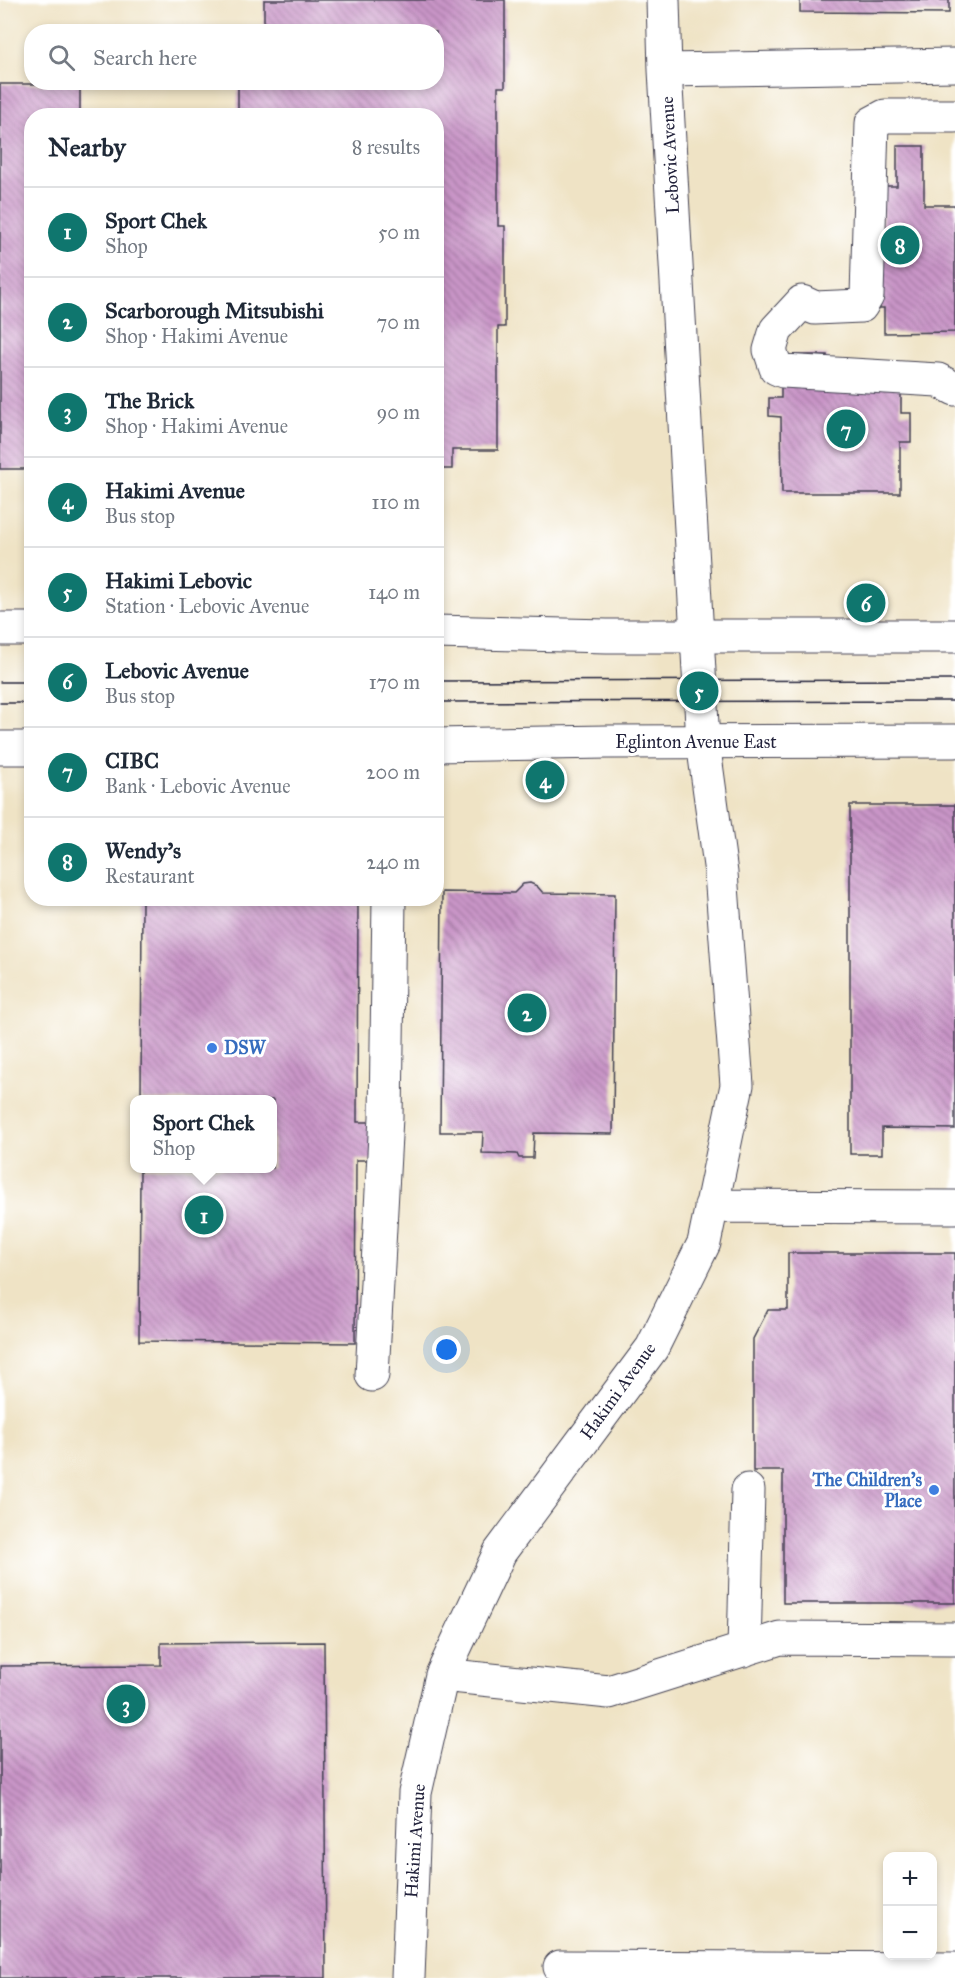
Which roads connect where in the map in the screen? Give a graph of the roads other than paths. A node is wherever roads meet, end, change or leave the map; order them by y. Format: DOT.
graph roads {
  1 [pos="663,0"];
  2 [pos="955,65"];
  3 [pos="665,70"];
  4 [pos="955,116"];
  5 [pos="955,389"];
  6 [pos="0,629"];
  7 [pos="24,629"];
  8 [pos="444,632"];
  9 [pos="696,635"];
  10 [pos="955,636"];
  11 [pos="955,741"];
  12 [pos="703,742"];
  13 [pos="444,745"];
  14 [pos="0,748"];
  15 [pos="24,748"];
  16 [pos="389,906"];
  17 [pos="711,1206"];
  18 [pos="955,1207"];
  19 [pos="372,1375"];
  20 [pos="748,1491"];
  21 [pos="955,1639"];
  22 [pos="744,1650"];
  23 [pos="442,1675"];
  24 [pos="560,1967"];
  25 [pos="955,1969"];
  26 [pos="408,1978"];
  1 -- 3 [label="street, Lebovic Avenue"];
  2 -- 3 [label="street"];
  3 -- 9 [label="street, Lebovic Avenue"];
  4 -- 5 [label="street"];
  6 -- 7 [label="street"];
  8 -- 9 [label="street"];
  9 -- 10 [label="street"];
  9 -- 12 [label="street, Lebovic Avenue"];
  11 -- 12 [label="street, Eglinton Avenue East"];
  12 -- 13 [label="street, Eglinton Avenue East"];
  12 -- 17 [label="street, Hakimi Avenue"];
  14 -- 15 [label="street"];
  16 -- 19 [label="street"];
  17 -- 18 [label="street"];
  17 -- 23 [label="street, Hakimi Avenue"];
  20 -- 22 [label="street"];
  21 -- 22 [label="street"];
  22 -- 23 [label="street"];
  23 -- 26 [label="street, Hakimi Avenue"];
  24 -- 25 [label="street"];
}
